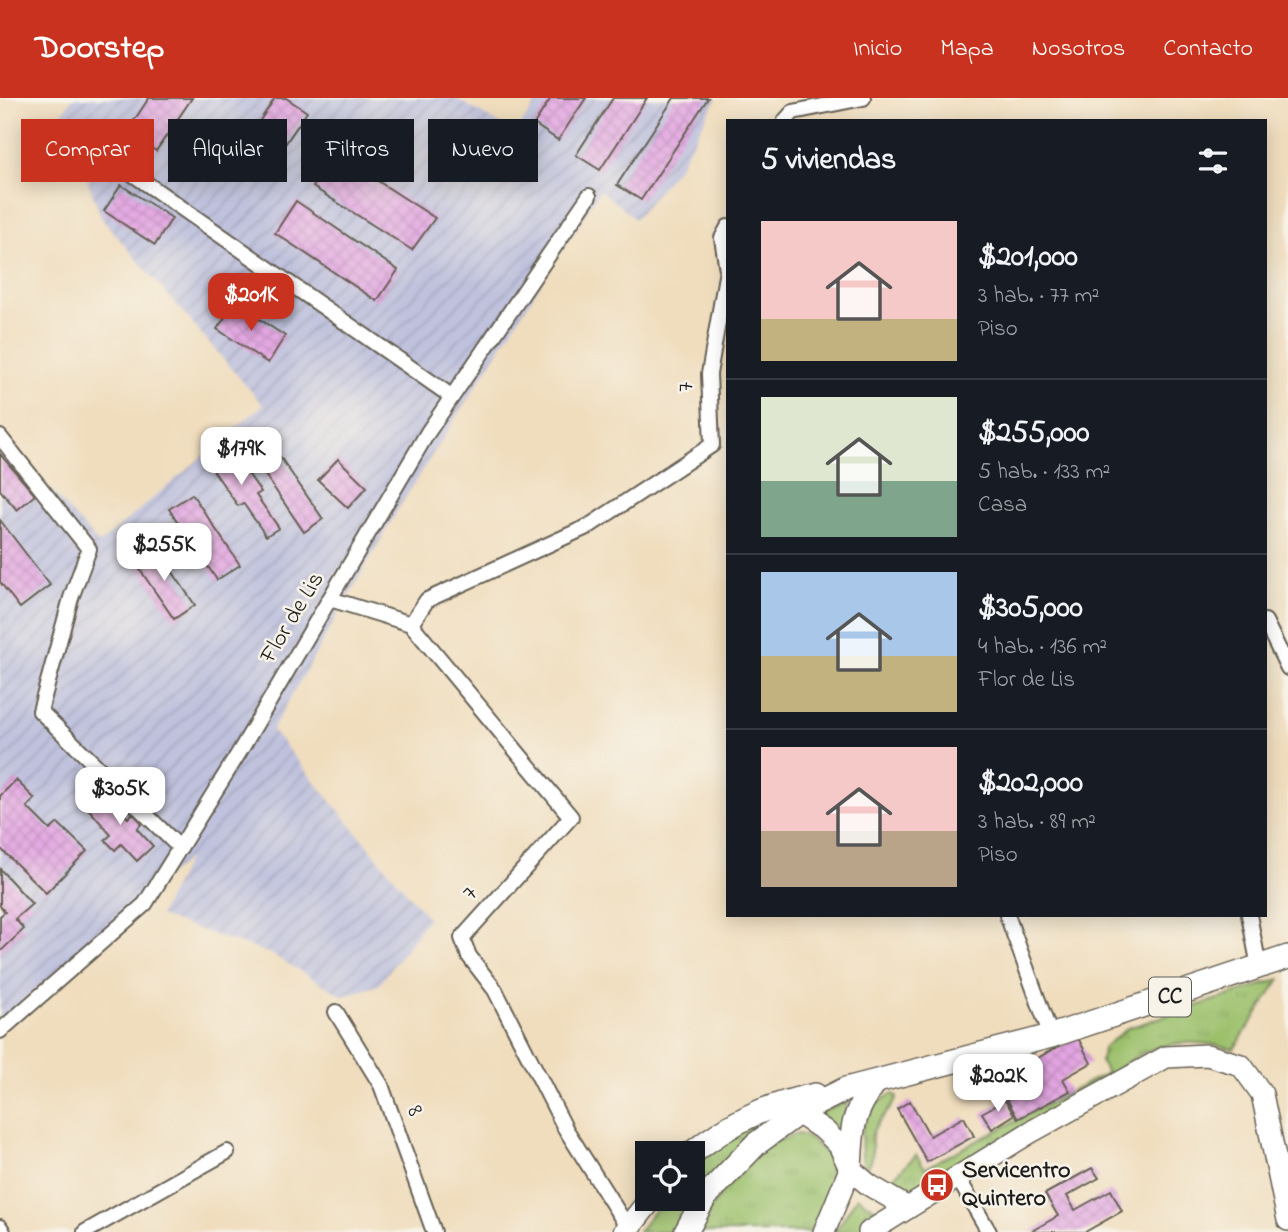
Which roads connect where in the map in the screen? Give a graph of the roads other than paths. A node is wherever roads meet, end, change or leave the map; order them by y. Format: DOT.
graph roads {
  1 [pos="863,98"];
  2 [pos="787,119"];
  3 [pos="146,182"];
  4 [pos="589,196"];
  5 [pos="726,231"];
  6 [pos="726,264"];
  7 [pos="726,276"];
  8 [pos="452,396"];
  9 [pos="0,437"];
  10 [pos="330,599"];
  11 [pos="411,624"];
  12 [pos="1267,625"];
  13 [pos="1288,668"];
  14 [pos="180,848"];
  15 [pos="1008,917"];
  16 [pos="1249,917"];
  17 [pos="1288,957"];
  18 [pos="1259,967"];
  19 [pos="337,1013"];
  20 [pos="0,1031"];
  21 [pos="1051,1036"];
  22 [pos="874,1084"];
  23 [pos="791,1107"];
  24 [pos="705,1143"];
  25 [pos="227,1152"];
  26 [pos="850,1168"];
  27 [pos="958,1178"];
  28 [pos="908,1208"];
  29 [pos="641,1211"];
  30 [pos="1288,1220"];
  31 [pos="0,1227"];
  32 [pos="106,1228"];
  33 [pos="626,1230"];
  34 [pos="3,1232"];
  35 [pos="85,1232"];
  36 [pos="434,1232"];
  37 [pos="686,1232"];
  38 [pos="824,1232"];
  39 [pos="869,1232"];
  40 [pos="989,1232"];
  1 -- 2 [label="street"];
  3 -- 8 [label="street"];
  4 -- 8 [label="street, Flor de Lis"];
  5 -- 6 [label="street"];
  7 -- 11 [label="street, 7"];
  8 -- 10 [label="street, Flor de Lis"];
  9 -- 14 [label="street"];
  10 -- 11 [label="street"];
  10 -- 14 [label="street, Flor de Lis"];
  11 -- 33 [label="street, 7"];
  12 -- 13 [label="street"];
  14 -- 20 [label="street, Flor de Lis"];
  15 -- 21 [label="street"];
  16 -- 18 [label="street"];
  17 -- 18 [label="main road, CC"];
  18 -- 21 [label="main road, CC"];
  19 -- 36 [label="street, 8"];
  21 -- 22 [label="main road, CC"];
  22 -- 23 [label="main road, CC"];
  22 -- 26 [label="main road"];
  23 -- 24 [label="main road"];
  23 -- 26 [label="main road"];
  23 -- 37 [label="main road"];
  25 -- 32 [label="street"];
  26 -- 28 [label="main road"];
  26 -- 38 [label="main road"];
  27 -- 28 [label="main road"];
  27 -- 30 [label="main road"];
  27 -- 40 [label="street"];
  28 -- 39 [label="main road"];
  29 -- 33 [label="main road"];
  31 -- 34 [label="street"];
  32 -- 35 [label="street"];
}
